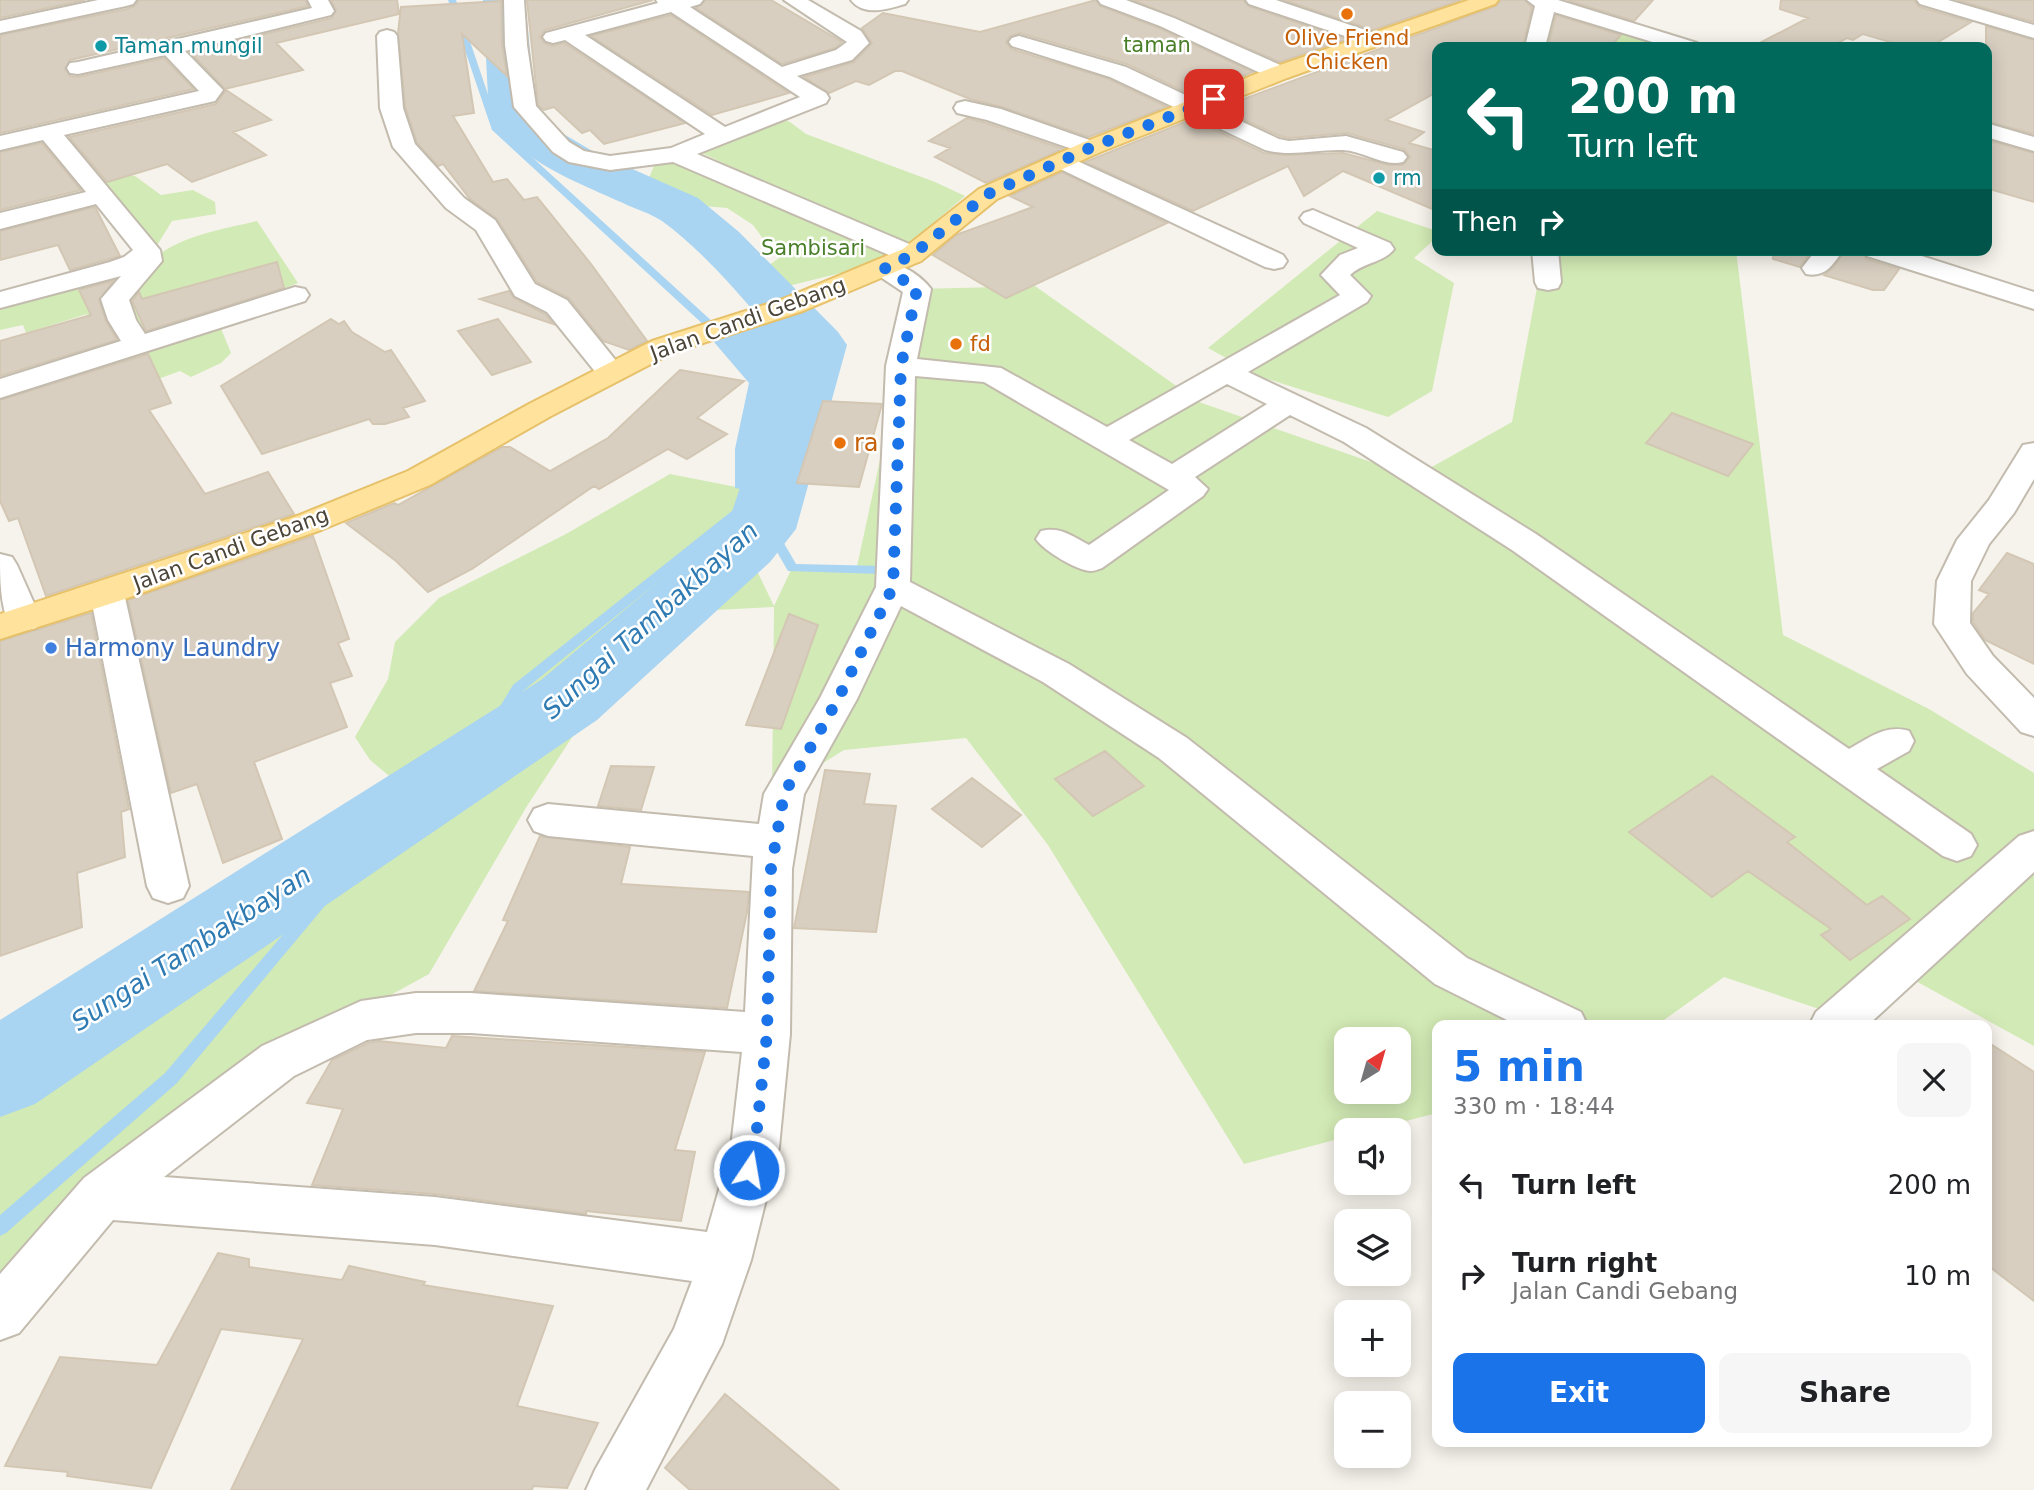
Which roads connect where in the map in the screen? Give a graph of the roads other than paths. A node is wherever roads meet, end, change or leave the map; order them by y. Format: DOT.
graph roads {
  1 [pos="126,0"];
  2 [pos="318,0"];
  3 [pos="514,0"];
  4 [pos="794,0"];
  5 [pos="861,0"];
  6 [pos="898,0"];
  7 [pos="1108,0"];
  8 [pos="1256,0"];
  9 [pos="1488,0"];
  10 [pos="1927,0"];
  11 [pos="1541,1"];
  12 [pos="678,2"];
  13 [pos="1181,4"];
  14 [pos="2023,11"];
  15 [pos="1149,15"];
  16 [pos="2001,22"];
  17 [pos="0,27"];
  18 [pos="2034,32"];
  19 [pos="569,34"];
  20 [pos="387,36"];
  21 [pos="1376,40"];
  22 [pos="1019,42"];
  23 [pos="1536,42"];
  24 [pos="1674,42"];
  25 [pos="516,45"];
  26 [pos="170,48"];
  27 [pos="78,68"];
  28 [pos="1279,74"];
  29 [pos="779,75"];
  30 [pos="965,107"];
  31 [pos="1192,107"];
  32 [pos="49,132"];
  33 [pos="1992,132"];
  34 [pos="723,136"];
  35 [pos="0,143"];
  36 [pos="2034,144"];
  37 [pos="1090,148"];
  38 [pos="676,154"];
  39 [pos="1395,157"];
  40 [pos="1062,161"];
  41 [pos="102,195"];
  42 [pos="1313,218"];
  43 [pos="0,222"];
  44 [pos="147,250"];
  45 [pos="912,255"];
  46 [pos="1546,256"];
  47 [pos="1895,256"];
  48 [pos="1274,261"];
  49 [pos="885,268"];
  50 [pos="1548,282"];
  51 [pos="295,295"];
  52 [pos="0,300"];
  53 [pos="2034,301"];
  54 [pos="138,345"];
  55 [pos="901,366"];
  56 [pos="1225,372"];
  57 [pos="611,373"];
  58 [pos="0,389"];
  59 [pos="1289,403"];
  60 [pos="1107,440"];
  61 [pos="2034,452"];
  62 [pos="1172,478"];
  63 [pos="1054,539"];
  64 [pos="0,565"];
  65 [pos="894,572"];
  66 [pos="107,593"];
  67 [pos="11,623"];
  68 [pos="2034,722"];
  69 [pos="1895,741"];
  70 [pos="1849,767"];
  71 [pos="548,820"];
  72 [pos="776,842"];
  73 [pos="1957,845"];
  74 [pos="2034,848"];
  75 [pos="169,886"];
  76 [pos="1553,1020"];
  77 [pos="1839,1020"];
  78 [pos="767,1034"];
  79 [pos="102,1195"];
  80 [pos="725,1260"];
  81 [pos="0,1314"];
  82 [pos="615,1490"];
  1 -- 17 [label="street"];
  2 -- 26 [label="street"];
  3 -- 25 [label="street"];
  4 -- 29 [label="street"];
  5 -- 6 [label="street"];
  7 -- 15 [label="street"];
  8 -- 21 [label="street"];
  9 -- 21 [label="main road, Jalan Candi Gebang"];
  10 -- 16 [label="street"];
  11 -- 23 [label="street"];
  11 -- 24 [label="street"];
  12 -- 19 [label="street"];
  12 -- 29 [label="street"];
  13 -- 15 [label="street"];
  14 -- 16 [label="street"];
  15 -- 28 [label="street"];
  16 -- 18 [label="street"];
  19 -- 25 [label="street"];
  19 -- 34 [label="street"];
  20 -- 57 [label="street"];
  21 -- 28 [label="main road, Jalan Candi Gebang"];
  22 -- 31 [label="street"];
  25 -- 38 [label="street"];
  26 -- 27 [label="street"];
  26 -- 32 [label="street"];
  28 -- 31 [label="main road, Jalan Candi Gebang"];
  29 -- 34 [label="street"];
  30 -- 37 [label="street"];
  31 -- 37 [label="main road, Jalan Candi Gebang"];
  31 -- 39 [label="street"];
  32 -- 35 [label="street"];
  32 -- 41 [label="street"];
  33 -- 36 [label="street"];
  34 -- 38 [label="street"];
  37 -- 40 [label="main road, Jalan Candi Gebang"];
  38 -- 45 [label="street"];
  40 -- 45 [label="main road, Jalan Candi Gebang"];
  40 -- 48 [label="street"];
  41 -- 43 [label="street"];
  41 -- 44 [label="street"];
  42 -- 56 [label="street"];
  44 -- 52 [label="street"];
  44 -- 54 [label="street"];
  45 -- 49 [label="main road, Jalan Candi Gebang"];
  46 -- 50 [label="street"];
  47 -- 53 [label="street"];
  49 -- 55 [label="street"];
  49 -- 57 [label="main road, Jalan Candi Gebang"];
  51 -- 54 [label="street"];
  54 -- 58 [label="street"];
  55 -- 60 [label="street"];
  55 -- 65 [label="street"];
  56 -- 59 [label="street"];
  56 -- 60 [label="street"];
  57 -- 66 [label="main road, Jalan Candi Gebang"];
  59 -- 62 [label="street"];
  59 -- 70 [label="street"];
  60 -- 62 [label="street"];
  61 -- 68 [label="street"];
  62 -- 63 [label="street"];
  64 -- 67 [label="street"];
  65 -- 72 [label="street"];
  65 -- 76 [label="street"];
  66 -- 67 [label="main road, Jalan Candi Gebang"];
  66 -- 75 [label="street"];
  69 -- 70 [label="street"];
  70 -- 73 [label="street"];
  71 -- 72 [label="street"];
  72 -- 78 [label="street"];
  74 -- 77 [label="street"];
  78 -- 79 [label="street"];
  78 -- 80 [label="street"];
  79 -- 80 [label="street"];
  79 -- 81 [label="street"];
  80 -- 82 [label="street"];
}
